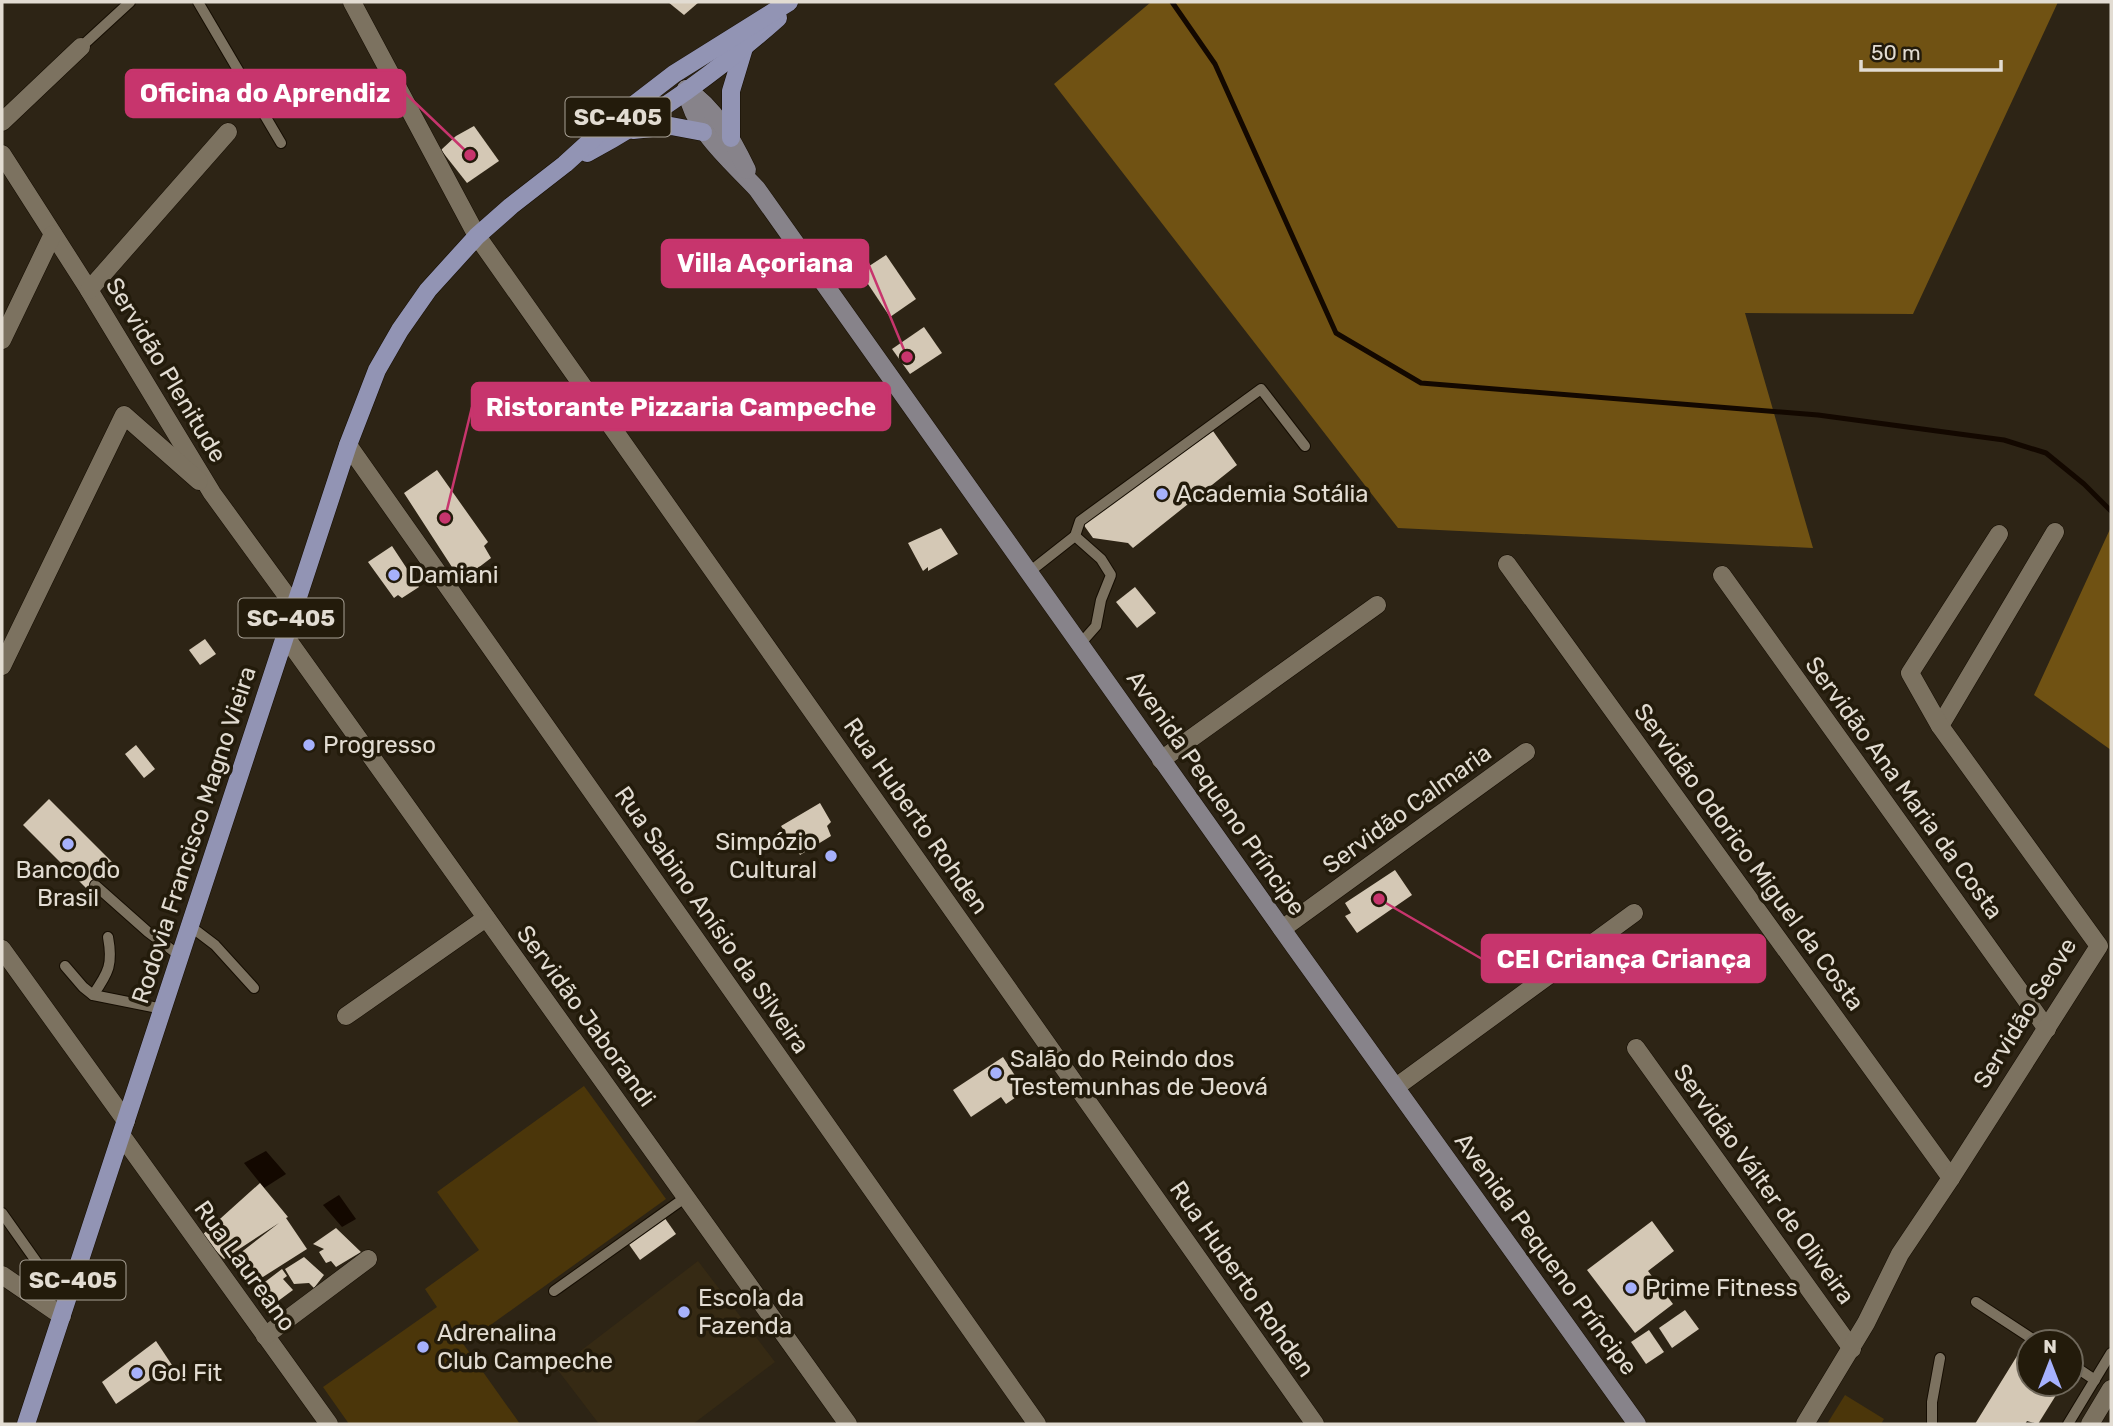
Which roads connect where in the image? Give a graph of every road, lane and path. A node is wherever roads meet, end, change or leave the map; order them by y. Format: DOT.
graph roads {
  1 [pos="130,2"];
  2 [pos="198,2"];
  3 [pos="352,2"];
  4 [pos="789,2"];
  5 [pos="796,2"];
  6 [pos="81,47"];
  7 [pos="744,48"];
  8 [pos="674,74"];
  9 [pos="686,89"];
  10 [pos="2,122"];
  11 [pos="630,130"];
  12 [pos="228,132"];
  13 [pos="703,132"];
  14 [pos="731,138"];
  15 [pos="281,143"];
  16 [pos="2,154"];
  17 [pos="565,164"];
  18 [pos="757,189"];
  19 [pos="53,234"];
  20 [pos="477,236"];
  21 [pos="89,290"];
  22 [pos="2,340"];
  23 [pos="348,445"];
  24 [pos="1305,446"];
  25 [pos="212,493"];
  26 [pos="2055,532"];
  27 [pos="1999,534"];
  28 [pos="1074,536"];
  29 [pos="1507,564"];
  30 [pos="1028,573"];
  31 [pos="1722,575"];
  32 [pos="1377,605"];
  33 [pos="295,607"];
  34 [pos="285,636"];
  35 [pos="1081,643"];
  36 [pos="2,666"];
  37 [pos="1940,726"];
  38 [pos="1526,752"];
  39 [pos="1161,760"];
  40 [pos="96,885"];
  41 [pos="1634,913"];
  42 [pos="486,918"];
  43 [pos="190,926"];
  44 [pos="1282,929"];
  45 [pos="108,937"];
  46 [pos="2,949"];
  47 [pos="180,956"];
  48 [pos="65,966"];
  49 [pos="254,988"];
  50 [pos="93,995"];
  51 [pos="163,1009"];
  52 [pos="346,1016"];
  53 [pos="2047,1029"];
  54 [pos="1636,1048"];
  55 [pos="1396,1087"];
  56 [pos="124,1128"];
  57 [pos="1951,1178"];
  58 [pos="686,1197"];
  59 [pos="2,1213"];
  60 [pos="368,1259"];
  61 [pos="2,1275"];
  62 [pos="554,1291"];
  63 [pos="1976,1303"];
  64 [pos="64,1309"];
  65 [pos="2015,1328"];
  66 [pos="265,1336"];
  67 [pos="1852,1349"];
  68 [pos="2111,1353"];
  69 [pos="1940,1358"];
  70 [pos="2085,1373"];
  71 [pos="2095,1380"];
  72 [pos="2111,1389"];
  73 [pos="26,1424"];
  74 [pos="329,1424"];
  75 [pos="848,1424"];
  76 [pos="1037,1424"];
  77 [pos="1315,1424"];
  78 [pos="1637,1424"];
  79 [pos="1805,1424"];
  80 [pos="1932,1424"];
  81 [pos="2068,1424"];
  82 [pos="2090,1424"];
  1 -- 6 [label="lane"];
  2 -- 15 [label="lane"];
  3 -- 20 [label="street, Rua Huberto Rohden"];
  4 -- 8 [label="main road, Rodovia Francisco Magno Vieira / SC-405"];
  5 -- 7 [label="main road, Rodovia Francisco Magno Vieira / SC-405"];
  6 -- 10 [label="street"];
  7 -- 9 [label="main road, Rodovia Francisco Magno Vieira / SC-405"];
  7 -- 14 [label="main road"];
  8 -- 9 [label="main road"];
  8 -- 17 [label="main road, Rodovia Francisco Magno Vieira / SC-405"];
  9 -- 11 [label="main road, Rodovia Francisco Magno Vieira / SC-405"];
  9 -- 13 [label="main road, Avenida Pequeno Príncipe"];
  9 -- 14 [label="main road, Avenida Pequeno Príncipe"];
  11 -- 13 [label="main road"];
  11 -- 17 [label="main road, Rodovia Francisco Magno Vieira / SC-405"];
  12 -- 21 [label="street"];
  13 -- 18 [label="main road, Avenida Pequeno Príncipe"];
  14 -- 18 [label="main road, Avenida Pequeno Príncipe"];
  16 -- 19 [label="street, Servidão Plenitude"];
  17 -- 20 [label="main road, Rodovia Francisco Magno Vieira / SC-405"];
  18 -- 30 [label="main road, Avenida Pequeno Príncipe"];
  19 -- 21 [label="street, Servidão Plenitude"];
  19 -- 22 [label="street"];
  20 -- 23 [label="main road, Rodovia Francisco Magno Vieira / SC-405"];
  20 -- 77 [label="street, Rua Huberto Rohden"];
  21 -- 25 [label="street, Servidão Plenitude"];
  23 -- 33 [label="main road, Rodovia Francisco Magno Vieira / SC-405"];
  23 -- 76 [label="street, Rua Sabino Anísio da Silveira"];
  24 -- 28 [label="lane"];
  25 -- 33 [label="street, Servidão Plenitude"];
  25 -- 36 [label="street"];
  26 -- 37 [label="street"];
  27 -- 37 [label="street, Servidão Seove"];
  28 -- 30 [label="lane"];
  28 -- 35 [label="lane"];
  29 -- 57 [label="street, Servidão Odorico Miguel da Costa"];
  30 -- 35 [label="main road, Avenida Pequeno Príncipe"];
  31 -- 53 [label="street, Servidão Ana Maria da Costa"];
  32 -- 39 [label="street"];
  33 -- 34 [label="main road, Rodovia Francisco Magno Vieira / SC-405"];
  34 -- 42 [label="street, Servidão Jaborandi"];
  34 -- 43 [label="main road, Rodovia Francisco Magno Vieira / SC-405"];
  35 -- 39 [label="main road, Avenida Pequeno Príncipe"];
  37 -- 53 [label="street, Servidão Seove"];
  38 -- 44 [label="street, Servidão Calmaria"];
  39 -- 44 [label="main road, Avenida Pequeno Príncipe"];
  40 -- 47 [label="lane"];
  41 -- 55 [label="street"];
  42 -- 52 [label="street"];
  42 -- 58 [label="street, Servidão Jaborandi"];
  43 -- 47 [label="main road, Rodovia Francisco Magno Vieira / SC-405"];
  43 -- 49 [label="lane"];
  44 -- 55 [label="main road, Avenida Pequeno Príncipe"];
  45 -- 50 [label="lane"];
  46 -- 56 [label="street, Rua Laureano"];
  47 -- 51 [label="main road, Rodovia Francisco Magno Vieira / SC-405"];
  48 -- 50 [label="lane"];
  50 -- 51 [label="lane"];
  51 -- 56 [label="main road, Rodovia Francisco Magno Vieira / SC-405"];
  53 -- 57 [label="street, Servidão Seove"];
  54 -- 67 [label="street, Servidão Válter de Oliveira"];
  55 -- 78 [label="main road, Avenida Pequeno Príncipe"];
  56 -- 64 [label="main road, Rodovia Francisco Magno Vieira / SC-405"];
  56 -- 66 [label="street, Rua Laureano"];
  57 -- 67 [label="street, Servidão Seove"];
  58 -- 62 [label="lane"];
  58 -- 75 [label="street, Servidão Jaborandi"];
  59 -- 64 [label="lane"];
  60 -- 66 [label="street"];
  61 -- 64 [label="street"];
  63 -- 65 [label="lane"];
  64 -- 73 [label="main road, Rodovia Francisco Magno Vieira / SC-405"];
  66 -- 74 [label="street, Rua Laureano"];
  67 -- 79 [label="street, Servidão Seove"];
  68 -- 71 [label="lane"];
  69 -- 80 [label="lane"];
  70 -- 71 [label="lane"];
  71 -- 81 [label="lane"];
  72 -- 82 [label="street"];
}
